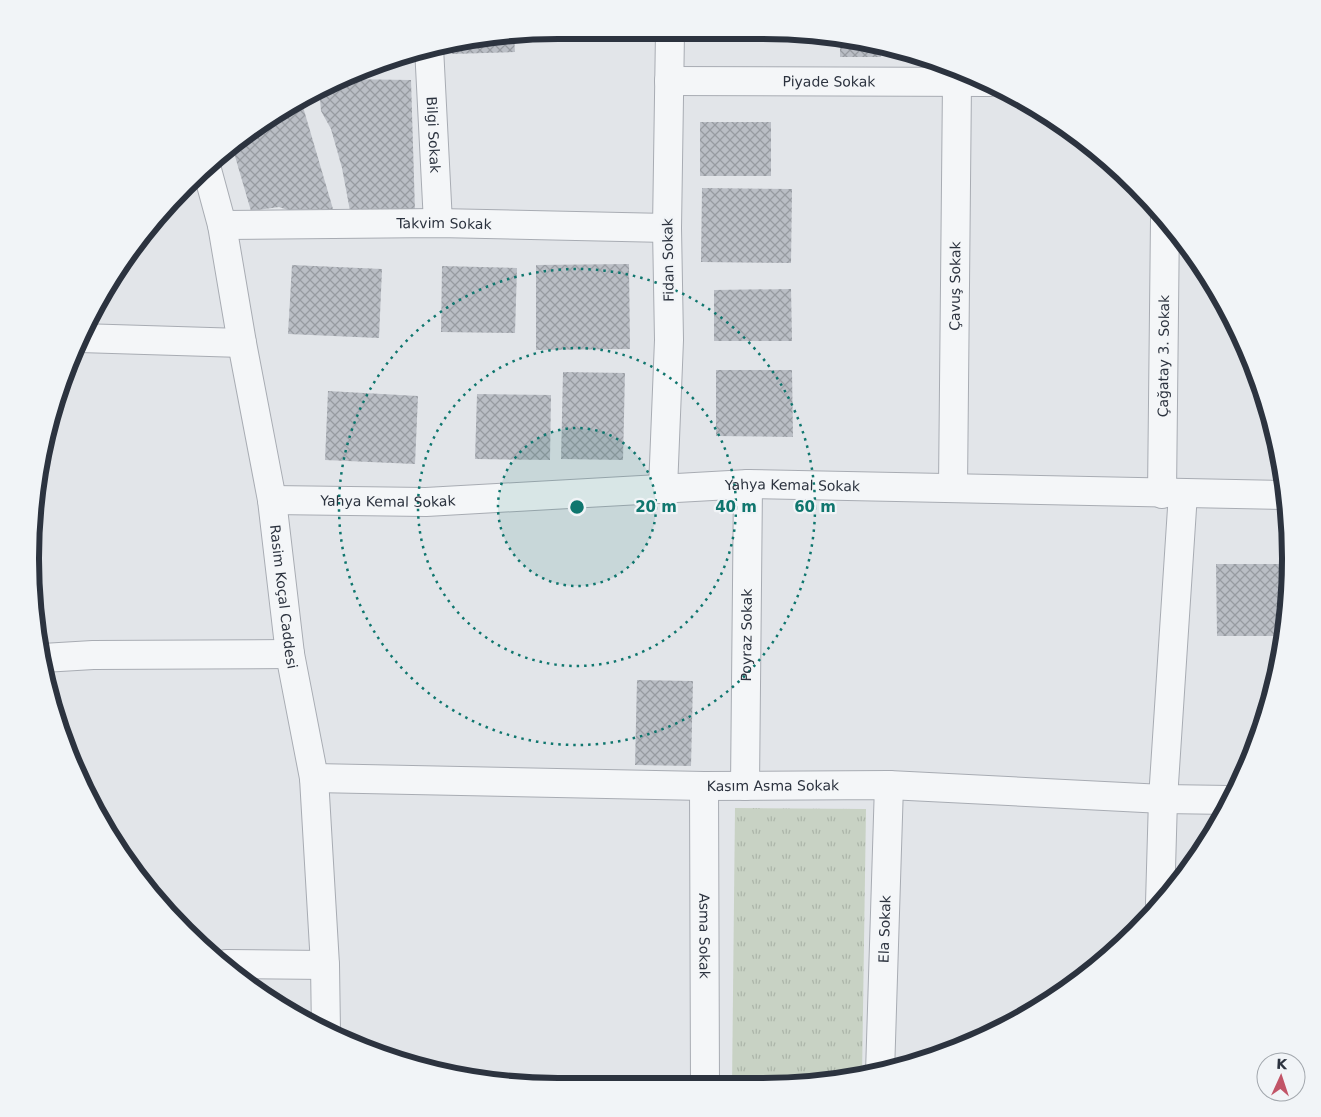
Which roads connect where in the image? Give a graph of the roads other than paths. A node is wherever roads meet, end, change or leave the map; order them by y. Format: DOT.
graph roads {
  1 [pos="670,39"];
  2 [pos="429,55"];
  3 [pos="669,81"];
  4 [pos="957,82"];
  5 [pos="970,82"];
  6 [pos="208,175"];
  7 [pos="438,223"];
  8 [pos="222,225"];
  9 [pos="667,228"];
  10 [pos="1165,231"];
  11 [pos="88,338"];
  12 [pos="242,343"];
  13 [pos="748,484"];
  14 [pos="953,488"];
  15 [pos="663,489"];
  16 [pos="1173,494"];
  17 [pos="1278,495"];
  18 [pos="272,500"];
  19 [pos="290,654"];
  20 [pos="49,658"];
  21 [pos="314,778"];
  22 [pos="889,785"];
  23 [pos="704,786"];
  24 [pos="745,786"];
  25 [pos="1163,799"];
  26 [pos="1223,800"];
  27 [pos="1160,892"];
  28 [pos="234,964"];
  29 [pos="326,965"];
  30 [pos="326,1023"];
  31 [pos="880,1065"];
  32 [pos="705,1078"];
  1 -- 3 [label="street, Fidan Sokak"];
  2 -- 7 [label="street, Bilgi Sokak"];
  3 -- 4 [label="street, Piyade Sokak"];
  3 -- 9 [label="street, Fidan Sokak"];
  4 -- 5 [label="street, Piyade Sokak"];
  4 -- 14 [label="street, Çavuş Sokak"];
  6 -- 8 [label="street, Rasim Koçal Caddesi"];
  7 -- 8 [label="street, Takvim Sokak"];
  7 -- 9 [label="street, Takvim Sokak"];
  8 -- 12 [label="street, Rasim Koçal Caddesi"];
  9 -- 15 [label="street, Fidan Sokak"];
  10 -- 16 [label="street, Çağatay 3. Sokak"];
  11 -- 12 [label="street"];
  12 -- 18 [label="street, Rasim Koçal Caddesi"];
  13 -- 14 [label="street, Yahya Kemal Sokak"];
  13 -- 15 [label="street, Yahya Kemal Sokak"];
  13 -- 24 [label="street, Poyraz Sokak"];
  14 -- 16 [label="street, Yahya Kemal Sokak"];
  15 -- 18 [label="street, Yahya Kemal Sokak"];
  16 -- 17 [label="street, Yahya Kemal Sokak"];
  16 -- 25 [label="street, Çağatay 3. Sokak"];
  18 -- 19 [label="street, Rasim Koçal Caddesi"];
  19 -- 20 [label="street"];
  19 -- 21 [label="street, Rasim Koçal Caddesi"];
  21 -- 23 [label="street, Kasım Asma Sokak"];
  21 -- 29 [label="street, Rasim Koçal Caddesi"];
  22 -- 24 [label="street, Kasım Asma Sokak"];
  22 -- 25 [label="street, Kasım Asma Sokak"];
  22 -- 31 [label="street, Ela Sokak"];
  23 -- 24 [label="street, Kasım Asma Sokak"];
  23 -- 32 [label="street, Asma Sokak"];
  25 -- 26 [label="street, Kasım Asma Sokak"];
  25 -- 27 [label="street, Çağatay 3. Sokak"];
  28 -- 29 [label="street"];
  29 -- 30 [label="street, Rasim Koçal Caddesi"];
}
